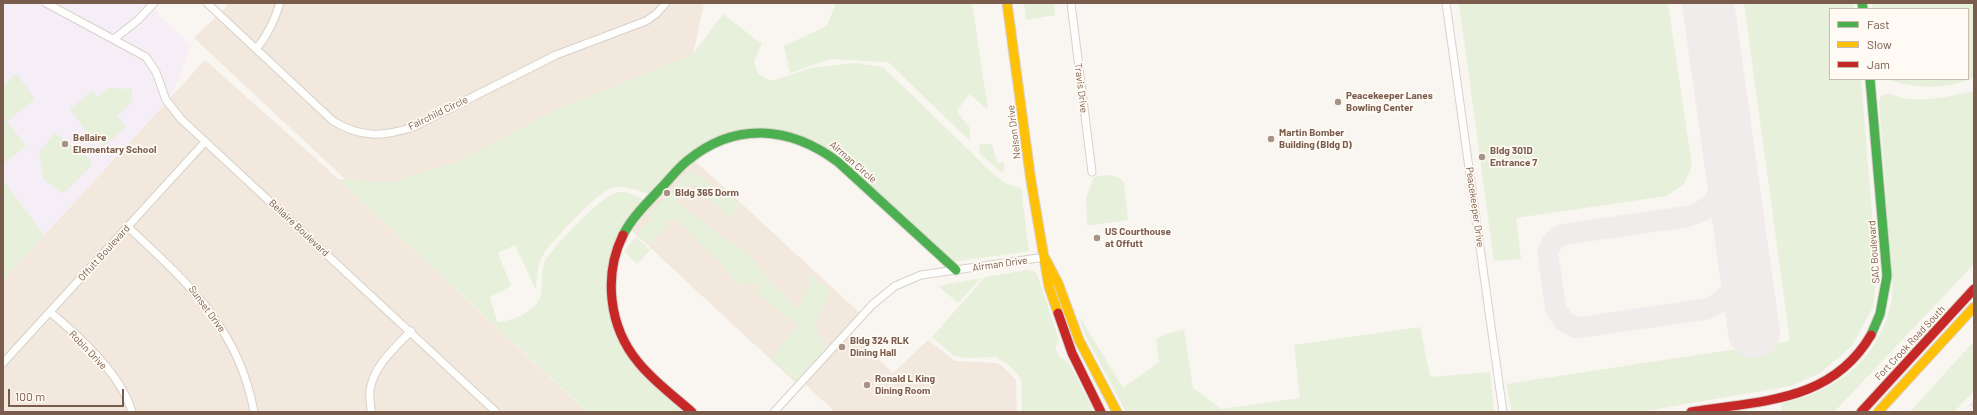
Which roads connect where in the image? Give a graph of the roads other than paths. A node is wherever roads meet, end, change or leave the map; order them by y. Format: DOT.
graph roads {
  1 [pos="46,3"];
  2 [pos="154,3"];
  3 [pos="280,3"];
  4 [pos="666,3"];
  5 [pos="1007,3"];
  6 [pos="1071,3"];
  7 [pos="1446,3"];
  8 [pos="209,5"];
  9 [pos="114,39"];
  10 [pos="256,49"];
  11 [pos="1870,80"];
  12 [pos="205,142"];
  13 [pos="1092,172"];
  14 [pos="128,227"];
  15 [pos="1045,257"];
  16 [pos="956,270"];
  17 [pos="1974,289"];
  18 [pos="1974,307"];
  19 [pos="50,312"];
  20 [pos="411,331"];
  21 [pos="3,363"];
  22 [pos="132,412"];
  23 [pos="254,412"];
  24 [pos="371,412"];
  25 [pos="496,412"];
  26 [pos="692,412"];
  27 [pos="774,412"];
  28 [pos="1101,412"];
  29 [pos="1117,412"];
  30 [pos="1503,412"];
  31 [pos="1691,412"];
  32 [pos="1861,412"];
  33 [pos="1878,412"];
  1 -- 9 [label="street, Bellaire Boulevard"];
  2 -- 9 [label="street"];
  3 -- 10 [label="street"];
  4 -- 10 [label="street, Fairchild Circle"];
  5 -- 15 [label="street, Nelson Drive"];
  6 -- 13 [label="street, Travis Drive"];
  7 -- 30 [label="street, Peacekeeper Drive"];
  8 -- 10 [label="street, Fairchild Circle"];
  9 -- 12 [label="street, Bellaire Boulevard"];
  11 -- 31 [label="street, SAC Boulevard"];
  12 -- 14 [label="street, Offutt Boulevard"];
  12 -- 20 [label="street, Bellaire Boulevard"];
  14 -- 19 [label="street, Offutt Boulevard"];
  14 -- 23 [label="street, Sunset Drive"];
  15 -- 16 [label="street, Airman Drive"];
  15 -- 28 [label="street, Nelson Drive"];
  15 -- 29 [label="street, Nelson Drive"];
  16 -- 26 [label="street, Airman Circle"];
  16 -- 27 [label="street"];
  17 -- 32 [label="street, Fort Crook Road South"];
  18 -- 33 [label="street"];
  19 -- 21 [label="street, Offutt Boulevard"];
  19 -- 22 [label="street, Robin Drive"];
  20 -- 24 [label="street"];
  20 -- 25 [label="street, Bellaire Boulevard"];
}
